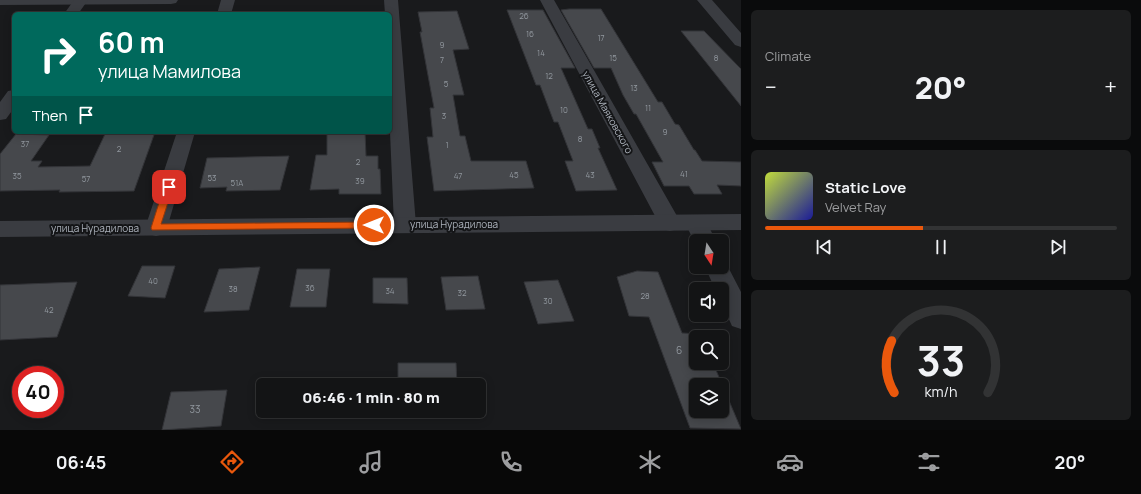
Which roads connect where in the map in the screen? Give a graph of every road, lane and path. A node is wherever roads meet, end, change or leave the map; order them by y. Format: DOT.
graph roads {
  1 [pos="81,0"];
  2 [pos="171,0"];
  3 [pos="228,0"];
  4 [pos="391,0"];
  5 [pos="546,0"];
  6 [pos="704,0"];
  7 [pos="0,1"];
  8 [pos="72,12"];
  9 [pos="225,12"];
  10 [pos="392,12"];
  11 [pos="392,16"];
  12 [pos="741,42"];
  13 [pos="12,98"];
  14 [pos="0,115"];
  15 [pos="185,134"];
  16 [pos="741,222"];
  17 [pos="670,223"];
  18 [pos="405,225"];
  19 [pos="156,228"];
  20 [pos="0,229"];
  21 [pos="701,232"];
  22 [pos="720,274"];
  23 [pos="741,318"];
  1 -- 2 [label="street"];
  1 -- 7 [label="street"];
  1 -- 8 [label="street"];
  3 -- 9 [label="street"];
  4 -- 10 [label="street"];
  5 -- 17 [label="street, улица Маяковского"];
  6 -- 12 [label="street"];
  11 -- 18 [label="street"];
  13 -- 14 [label="street"];
  15 -- 19 [label="street"];
  16 -- 21 [label="street, улица Нурадилова"];
  17 -- 18 [label="street, улица Нурадилова"];
  17 -- 21 [label="street, улица Нурадилова"];
  18 -- 19 [label="street, улица Нурадилова"];
  19 -- 20 [label="street, улица Нурадилова"];
  22 -- 23 [label="street"];
}
